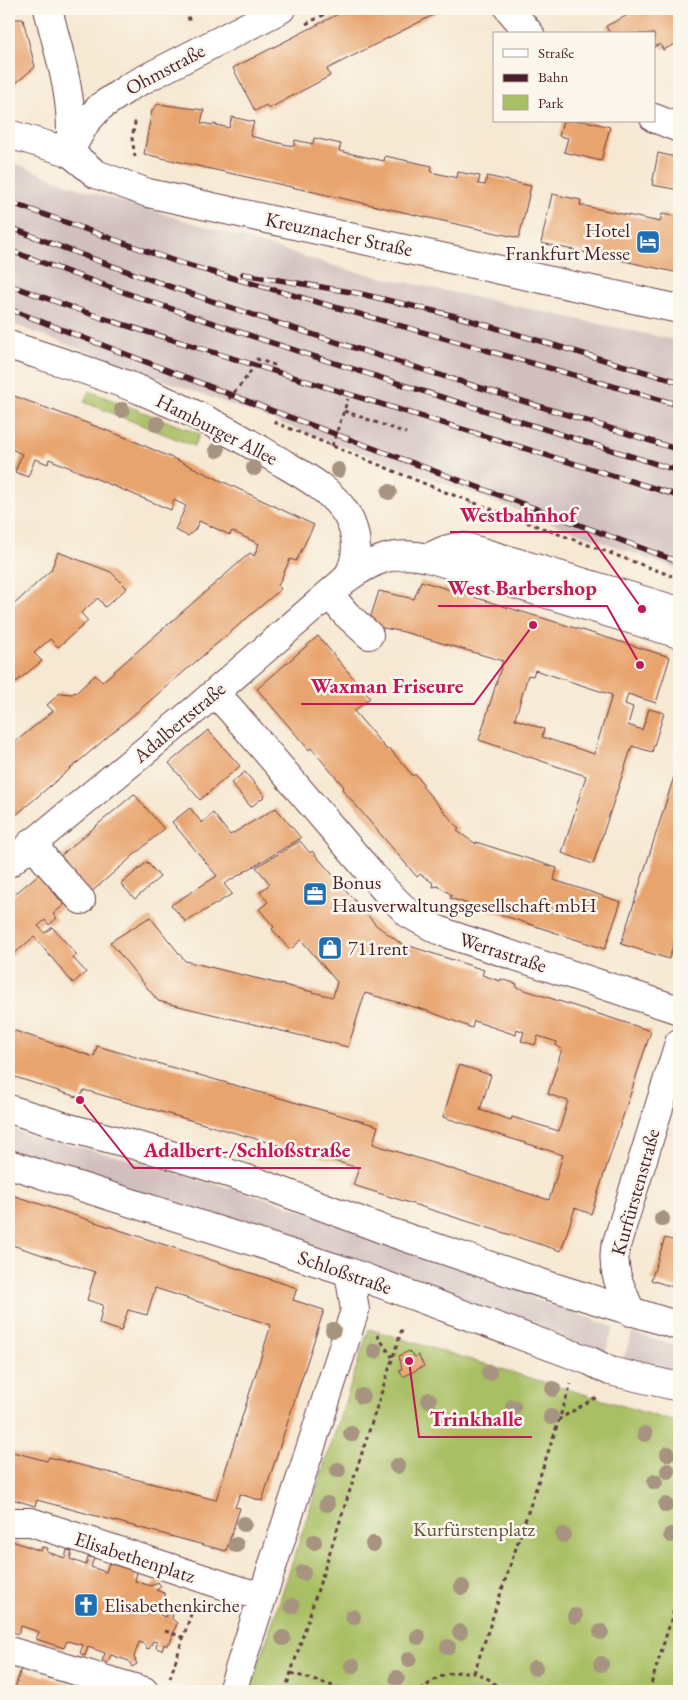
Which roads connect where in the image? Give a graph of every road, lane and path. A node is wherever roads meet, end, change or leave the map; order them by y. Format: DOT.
graph roads {
  1 [pos="48,9"];
  2 [pos="335,9"];
  3 [pos="509,9"];
  4 [pos="291,18"];
  5 [pos="528,32"];
  6 [pos="138,115"];
  7 [pos="656,119"];
  8 [pos="679,128"];
  9 [pos="9,134"];
  10 [pos="69,152"];
  11 [pos="136,160"];
  12 [pos="679,309"];
  13 [pos="9,345"];
  14 [pos="257,359"];
  15 [pos="276,366"];
  16 [pos="348,399"];
  17 [pos="344,411"];
  18 [pos="270,420"];
  19 [pos="406,433"];
  20 [pos="332,446"];
  21 [pos="428,558"];
  22 [pos="679,579"];
  23 [pos="338,587"];
  24 [pos="679,611"];
  25 [pos="679,634"];
  26 [pos="368,635"];
  27 [pos="214,693"];
  28 [pos="32,842"];
  29 [pos="9,863"];
  30 [pos="81,900"];
  31 [pos="679,1010"];
  32 [pos="679,1043"];
  33 [pos="9,1109"];
  34 [pos="9,1164"];
  35 [pos="349,1272"];
  36 [pos="631,1312"];
  37 [pos="403,1326"];
  38 [pos="679,1326"];
  39 [pos="379,1338"];
  40 [pos="392,1358"];
  41 [pos="571,1384"];
  42 [pos="679,1387"];
  43 [pos="601,1394"];
  44 [pos="558,1421"];
  45 [pos="9,1522"];
  46 [pos="679,1594"];
  47 [pos="262,1596"];
  48 [pos="195,1603"];
  49 [pos="165,1631"];
  50 [pos="183,1637"];
  51 [pos="9,1651"];
  52 [pos="291,1673"];
  53 [pos="474,1673"];
  54 [pos="170,1678"];
  55 [pos="144,1691"];
  56 [pos="232,1691"];
  57 [pos="285,1691"];
  58 [pos="349,1691"];
  59 [pos="421,1691"];
  60 [pos="502,1691"];
  61 [pos="650,1691"];
  1 -- 10 [label="street"];
  2 -- 4 [label="path"];
  3 -- 5 [label="street"];
  4 -- 10 [label="street, Ohmstraße"];
  6 -- 11 [label="path"];
  7 -- 8 [label="street"];
  9 -- 10 [label="street, Kreuznacher Straße"];
  10 -- 12 [label="street, Kreuznacher Straße"];
  13 -- 23 [label="street, Hamburger Allee"];
  14 -- 15 [label="path"];
  16 -- 17 [label="path"];
  17 -- 19 [label="path"];
  17 -- 20 [label="path"];
  18 -- 20 [label="path"];
  20 -- 22 [label="path"];
  21 -- 23 [label="street, Adalbertstraße"];
  21 -- 24 [label="street"];
  21 -- 25 [label="street, Adalbertstraße"];
  23 -- 26 [label="street"];
  23 -- 27 [label="street, Adalbertstraße"];
  27 -- 28 [label="street, Adalbertstraße"];
  27 -- 31 [label="street, Werrastraße"];
  28 -- 29 [label="street, Adalbertstraße"];
  28 -- 30 [label="street"];
  32 -- 36 [label="street, Kurfürstenstraße"];
  33 -- 36 [label="street"];
  34 -- 35 [label="street, Schloßstraße"];
  35 -- 42 [label="street, Schloßstraße"];
  35 -- 47 [label="street"];
  36 -- 38 [label="street"];
  37 -- 40 [label="path"];
  39 -- 40 [label="path"];
  40 -- 52 [label="path"];
  41 -- 44 [label="path"];
  43 -- 44 [label="path"];
  44 -- 53 [label="path"];
  45 -- 47 [label="street, Elisabethenplatz"];
  46 -- 61 [label="path"];
  47 -- 56 [label="street"];
  48 -- 50 [label="path"];
  49 -- 50 [label="path"];
  50 -- 54 [label="path"];
  51 -- 55 [label="street"];
  52 -- 57 [label="path"];
  52 -- 58 [label="path"];
  53 -- 59 [label="path"];
  53 -- 60 [label="path"];
}
